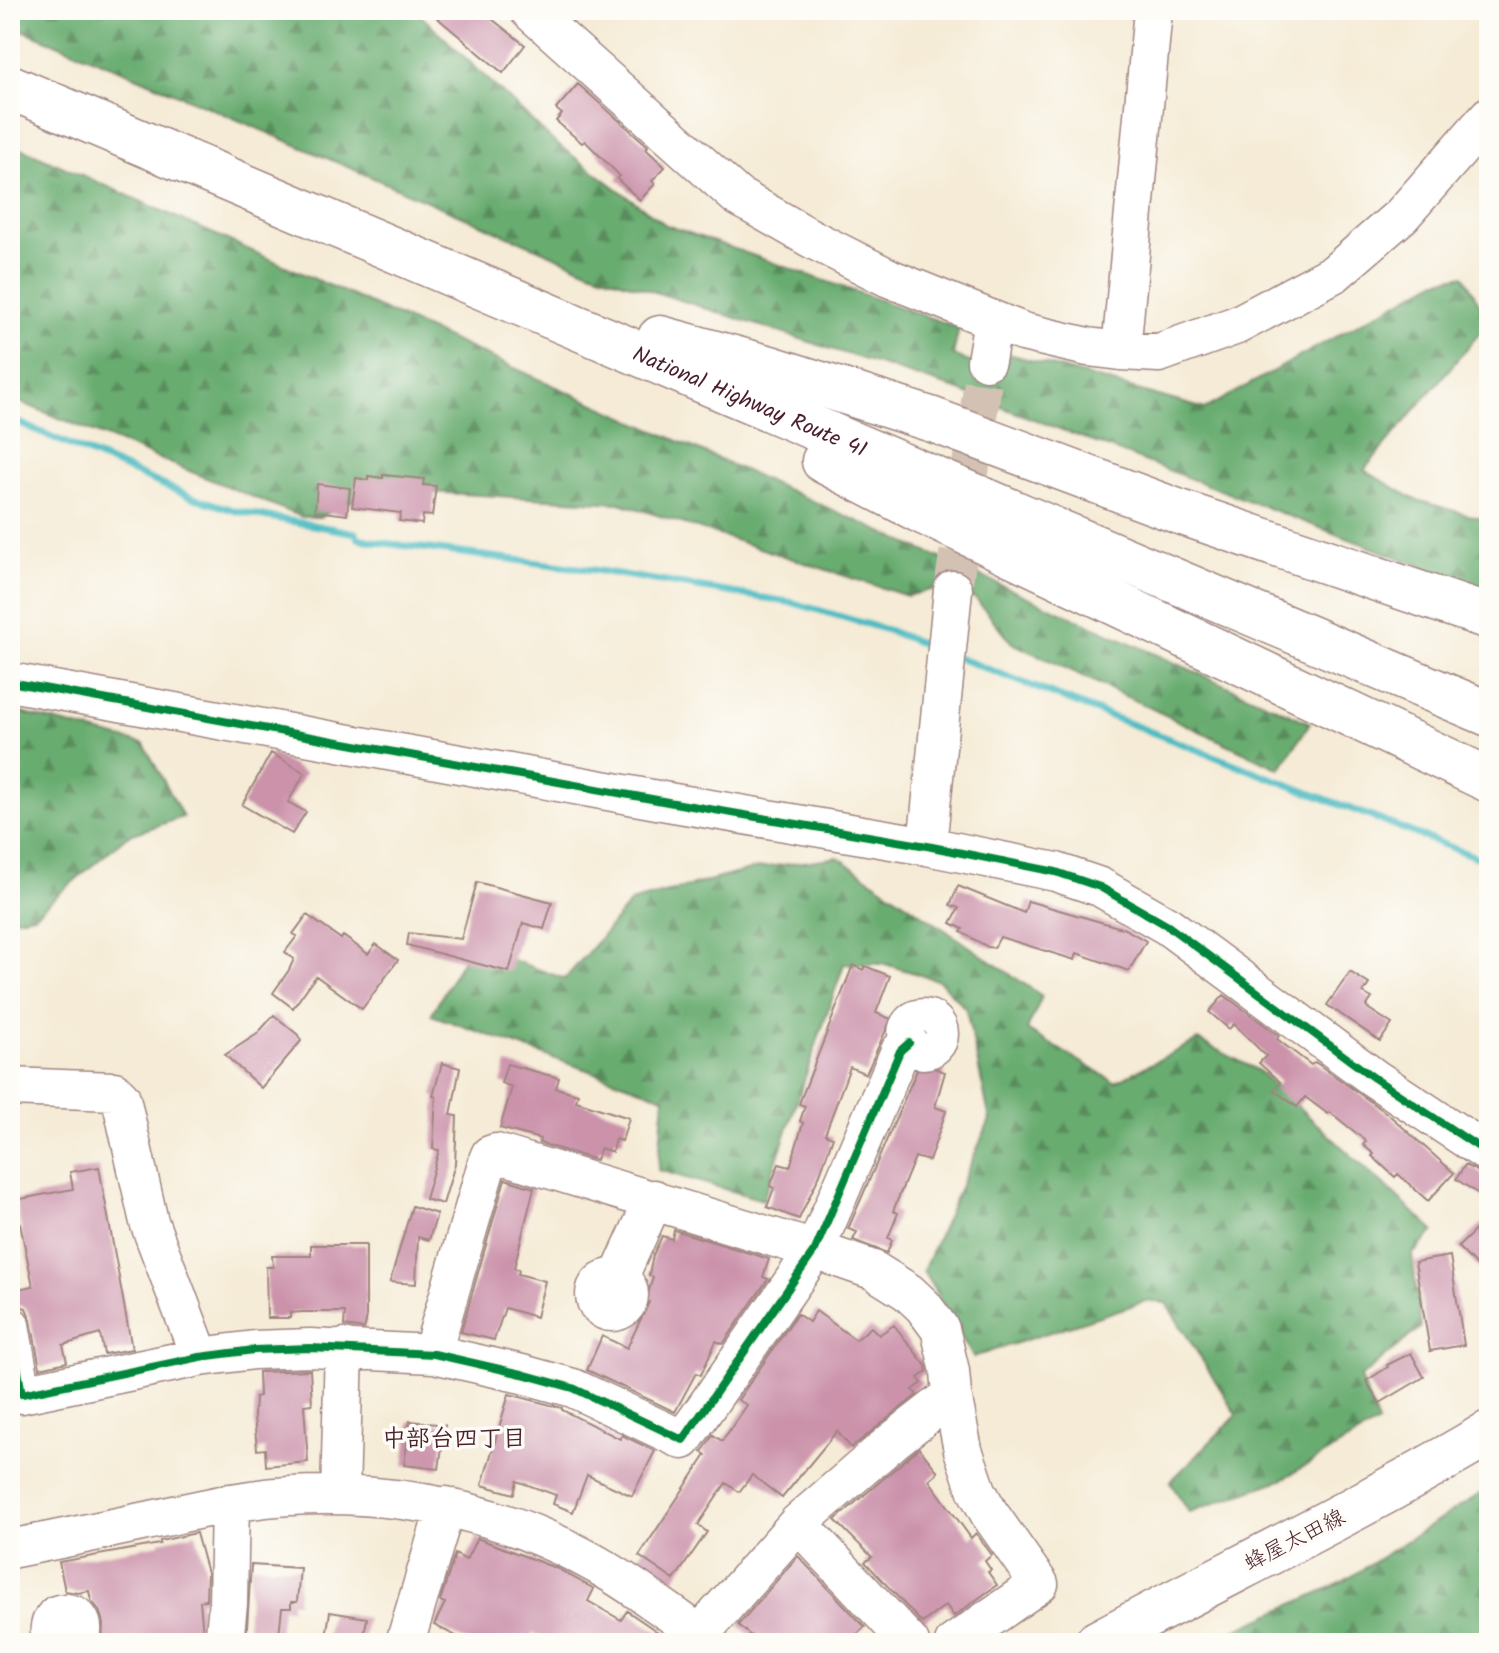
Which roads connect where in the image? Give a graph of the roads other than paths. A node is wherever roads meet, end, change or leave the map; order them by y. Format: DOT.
graph roads {
  1 [pos="1153,10"];
  2 [pos="539,14"];
  3 [pos="10,87"];
  4 [pos="10,101"];
  5 [pos="1482,141"];
  6 [pos="223,176"];
  7 [pos="993,320"];
  8 [pos="1121,351"];
  9 [pos="986,361"];
  10 [pos="761,415"];
  11 [pos="953,590"];
  12 [pos="1489,617"];
  13 [pos="10,682"];
  14 [pos="1489,714"];
  15 [pos="1489,727"];
  16 [pos="1489,780"];
  17 [pos="927,846"];
  18 [pos="909,1043"];
  19 [pos="10,1087"];
  20 [pos="1489,1154"];
  21 [pos="654,1199"];
  22 [pos="815,1250"];
  23 [pos="618,1279"];
  24 [pos="10,1325"];
  25 [pos="344,1348"];
  26 [pos="434,1354"];
  27 [pos="200,1357"];
  28 [pos="952,1395"];
  29 [pos="1489,1433"];
  30 [pos="340,1495"];
  31 [pos="230,1503"];
  32 [pos="446,1506"];
  33 [pos="798,1523"];
  34 [pos="10,1549"];
  35 [pos="704,1639"];
  36 [pos="56,1643"];
  37 [pos="77,1643"];
  38 [pos="224,1643"];
  39 [pos="405,1643"];
  40 [pos="910,1643"];
  41 [pos="954,1643"];
  42 [pos="1097,1643"];
  1 -- 8 [label="street"];
  2 -- 7 [label="street"];
  3 -- 6 [label="main road, National Highway Route 41"];
  4 -- 10 [label="main road, National Highway Route 41"];
  5 -- 8 [label="street"];
  6 -- 12 [label="main road"];
  6 -- 14 [label="main road, National Highway Route 41"];
  7 -- 8 [label="street"];
  7 -- 9 [label="street"];
  10 -- 15 [label="main road, National Highway Route 41"];
  10 -- 16 [label="main road"];
  11 -- 17 [label="street"];
  13 -- 17 [label="street"];
  17 -- 20 [label="street"];
  18 -- 22 [label="street"];
  19 -- 27 [label="street"];
  21 -- 22 [label="street"];
  21 -- 23 [label="street"];
  21 -- 26 [label="street"];
  22 -- 26 [label="street"];
  22 -- 28 [label="street"];
  24 -- 27 [label="street"];
  25 -- 26 [label="street"];
  25 -- 27 [label="street"];
  25 -- 30 [label="street"];
  28 -- 33 [label="street"];
  28 -- 41 [label="street"];
  29 -- 42 [label="main road, 蜂屋太田線"];
  30 -- 31 [label="street"];
  30 -- 32 [label="street"];
  31 -- 34 [label="street"];
  31 -- 38 [label="street"];
  32 -- 35 [label="street"];
  32 -- 39 [label="street"];
  33 -- 35 [label="street"];
  33 -- 40 [label="street"];
  36 -- 37 [label="street"];
}
